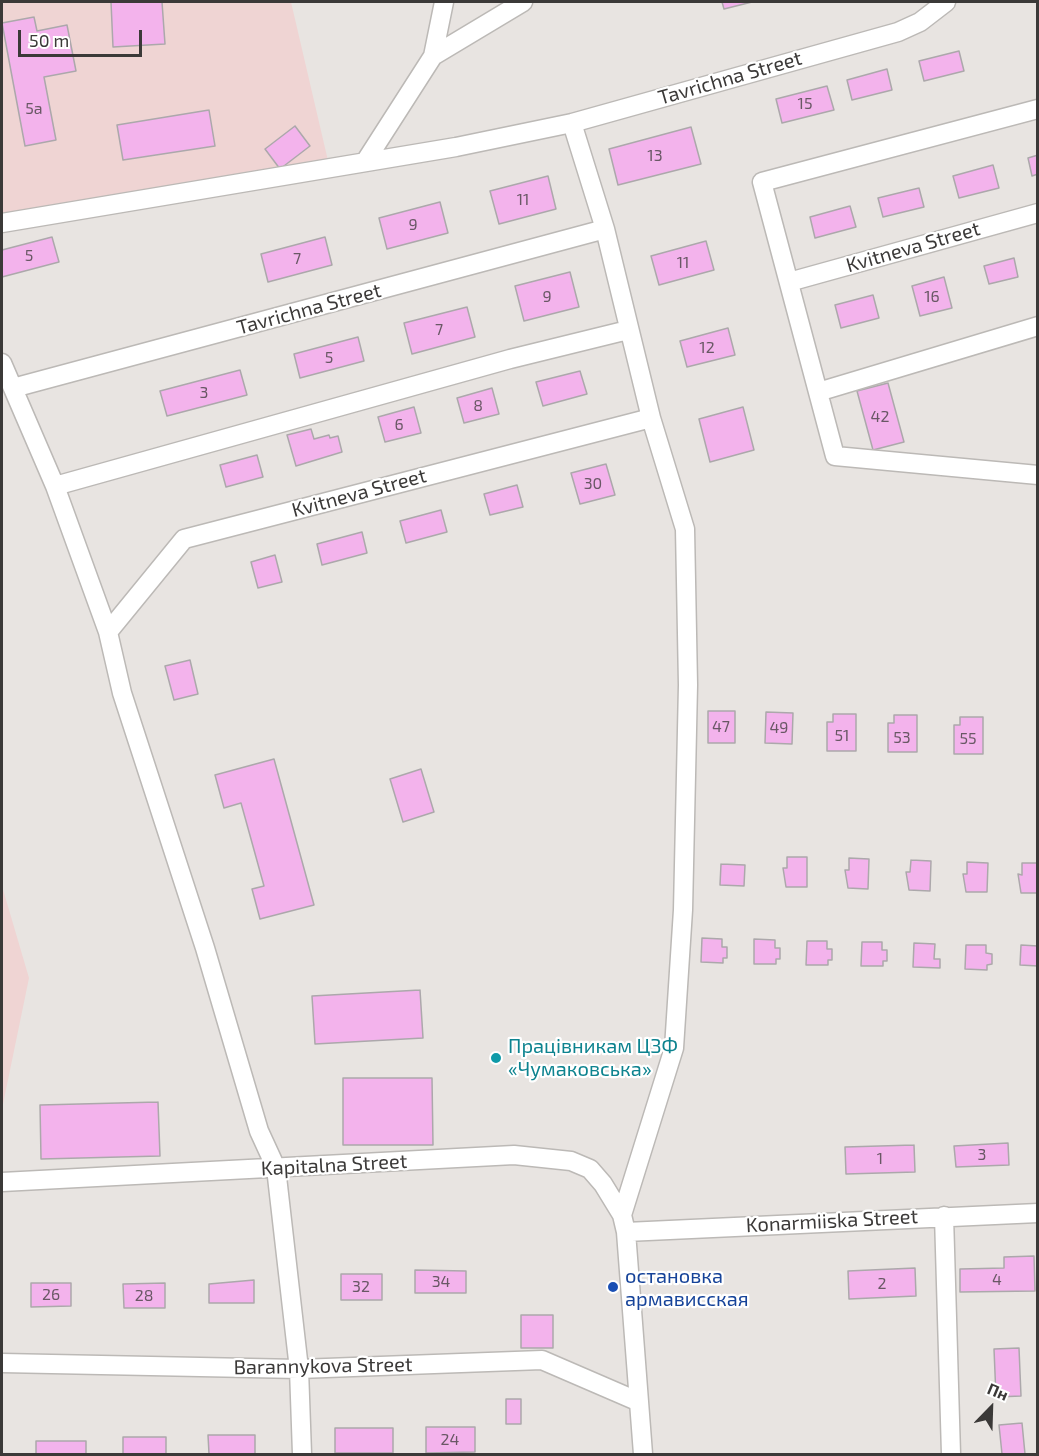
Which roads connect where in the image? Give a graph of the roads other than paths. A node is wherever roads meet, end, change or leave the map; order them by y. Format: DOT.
graph roads {
  1 [pos="444,2"];
  2 [pos="524,2"];
  3 [pos="946,2"];
  4 [pos="433,56"];
  5 [pos="1038,109"];
  6 [pos="572,123"];
  7 [pos="365,162"];
  8 [pos="1038,213"];
  9 [pos="2,223"];
  10 [pos="604,229"];
  11 [pos="789,282"];
  12 [pos="1038,326"];
  13 [pos="628,330"];
  14 [pos="2,363"];
  15 [pos="13,388"];
  16 [pos="818,392"];
  17 [pos="651,418"];
  18 [pos="1038,475"];
  19 [pos="55,486"];
  20 [pos="108,632"];
  21 [pos="276,1168"];
  22 [pos="2,1182"];
  23 [pos="1038,1213"];
  24 [pos="944,1216"];
  25 [pos="624,1223"];
  26 [pos="2,1363"];
  27 [pos="299,1369"];
  28 [pos="637,1401"];
  29 [pos="302,1455"];
  30 [pos="643,1455"];
  31 [pos="951,1455"];
  1 -- 4 [label="street"];
  2 -- 4 [label="street"];
  3 -- 6 [label="street, Tavrichna Street"];
  4 -- 7 [label="street"];
  5 -- 11 [label="street"];
  6 -- 7 [label="street, Tavrichna Street"];
  6 -- 10 [label="street"];
  7 -- 9 [label="street, Tavrichna Street"];
  8 -- 11 [label="street, Kvitneva Street"];
  10 -- 13 [label="street"];
  10 -- 15 [label="street, Tavrichna Street"];
  11 -- 16 [label="street"];
  12 -- 16 [label="street"];
  13 -- 17 [label="street"];
  13 -- 19 [label="street"];
  14 -- 15 [label="street"];
  15 -- 19 [label="street"];
  16 -- 18 [label="street"];
  17 -- 20 [label="street, Kvitneva Street"];
  17 -- 25 [label="street"];
  19 -- 20 [label="street"];
  20 -- 21 [label="street"];
  21 -- 22 [label="street, Kapitalna Street"];
  21 -- 25 [label="street, Kapitalna Street"];
  21 -- 27 [label="street"];
  23 -- 24 [label="street, Konarmiiska Street"];
  24 -- 25 [label="street, Konarmiiska Street"];
  24 -- 31 [label="street"];
  25 -- 28 [label="street"];
  26 -- 27 [label="street, Barannykova Street"];
  27 -- 28 [label="street, Barannykova Street"];
  27 -- 29 [label="street"];
  28 -- 30 [label="street"];
}
